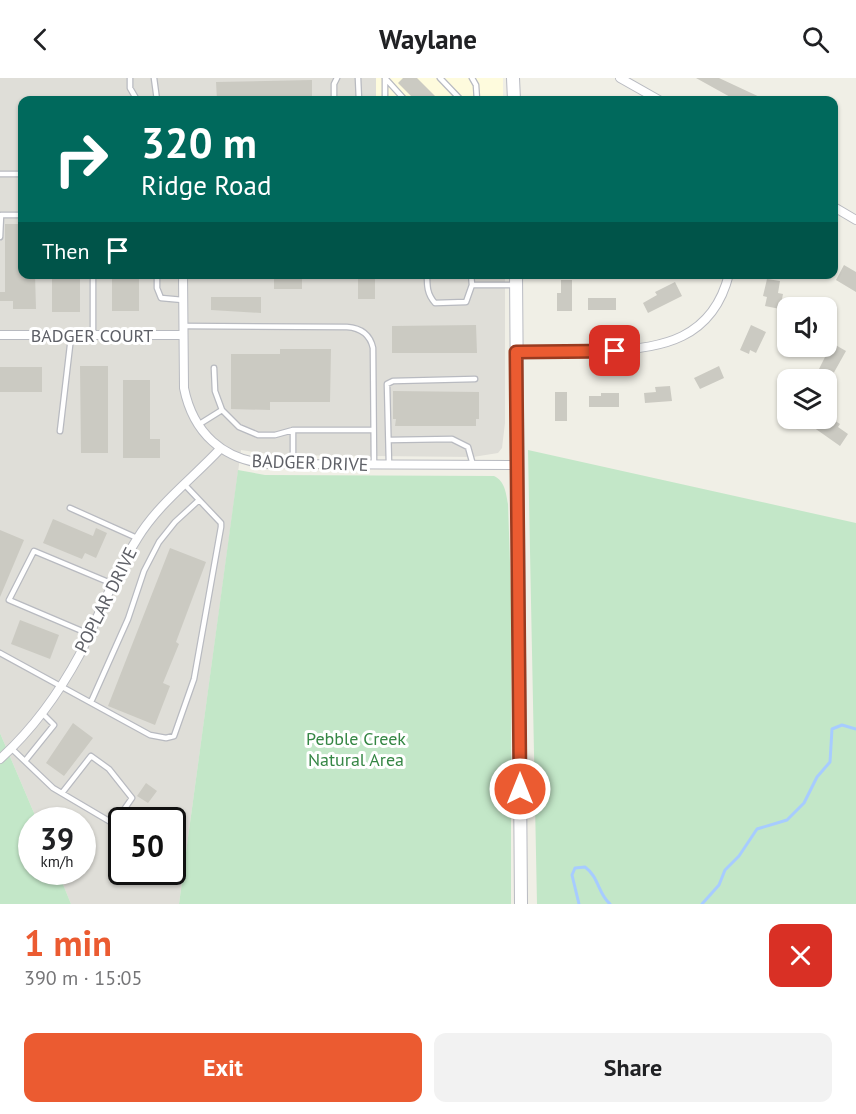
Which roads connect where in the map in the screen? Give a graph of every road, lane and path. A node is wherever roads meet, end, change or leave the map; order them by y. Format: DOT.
graph roads {
  1 [pos="130,78"];
  2 [pos="154,78"];
  3 [pos="337,78"];
  4 [pos="358,78"];
  5 [pos="385,78"];
  6 [pos="440,78"];
  7 [pos="472,78"];
  8 [pos="513,78"];
  9 [pos="620,78"];
  10 [pos="135,96"];
  11 [pos="156,96"];
  12 [pos="334,96"];
  13 [pos="359,96"];
  14 [pos="385,96"];
  15 [pos="401,96"];
  16 [pos="457,96"];
  17 [pos="477,96"];
  18 [pos="514,96"];
  19 [pos="652,96"];
  20 [pos="0,174"];
  21 [pos="18,174"];
  22 [pos="838,209"];
  23 [pos="18,215"];
  24 [pos="856,220"];
  25 [pos="0,237"];
  26 [pos="93,279"];
  27 [pos="157,279"];
  28 [pos="183,279"];
  29 [pos="427,279"];
  30 [pos="471,279"];
  31 [pos="728,279"];
  32 [pos="516,280"];
  33 [pos="472,285"];
  34 [pos="183,300"];
  35 [pos="183,326"];
  36 [pos="0,335"];
  37 [pos="183,335"];
  38 [pos="70,337"];
  39 [pos="93,337"];
  40 [pos="516,352"];
  41 [pos="214,369"];
  42 [pos="475,379"];
  43 [pos="222,410"];
  44 [pos="198,425"];
  45 [pos="60,430"];
  46 [pos="293,430"];
  47 [pos="373,430"];
  48 [pos="389,440"];
  49 [pos="220,449"];
  50 [pos="293,464"];
  51 [pos="374,465"];
  52 [pos="389,465"];
  53 [pos="473,465"];
  54 [pos="517,465"];
  55 [pos="185,484"];
  56 [pos="199,500"];
  57 [pos="70,508"];
  58 [pos="137,538"];
  59 [pos="113,585"];
  60 [pos="89,634"];
  61 [pos="0,653"];
  62 [pos="61,686"];
  63 [pos="91,702"];
  64 [pos="42,712"];
  65 [pos="11,748"];
  66 [pos="0,759"];
  67 [pos="25,761"];
  68 [pos="62,793"];
  69 [pos="521,904"];
  1 -- 10 [label="lane"];
  2 -- 11 [label="lane"];
  3 -- 12 [label="lane"];
  4 -- 13 [label="lane"];
  5 -- 14 [label="lane"];
  5 -- 15 [label="lane"];
  6 -- 16 [label="lane"];
  7 -- 17 [label="lane"];
  8 -- 18 [label="main road"];
  9 -- 19 [label="street"];
  20 -- 21 [label="lane"];
  22 -- 24 [label="street"];
  23 -- 25 [label="lane"];
  26 -- 39 [label="lane"];
  27 -- 34 [label="lane"];
  28 -- 34 [label="street, BADGER DRIVE"];
  29 -- 33 [label="lane"];
  30 -- 33 [label="lane"];
  31 -- 40 [label="street"];
  32 -- 33 [label="lane"];
  32 -- 40 [label="main road"];
  34 -- 35 [label="street, BADGER DRIVE"];
  35 -- 37 [label="street, BADGER DRIVE"];
  35 -- 47 [label="lane"];
  36 -- 38 [label="street, BADGER COURT"];
  37 -- 39 [label="street, BADGER COURT"];
  37 -- 44 [label="street, BADGER DRIVE"];
  38 -- 39 [label="street, BADGER COURT"];
  38 -- 45 [label="lane"];
  40 -- 54 [label="main road"];
  41 -- 43 [label="lane"];
  42 -- 48 [label="lane"];
  43 -- 44 [label="lane"];
  43 -- 46 [label="lane"];
  44 -- 49 [label="street, BADGER DRIVE"];
  46 -- 47 [label="lane"];
  46 -- 50 [label="lane"];
  47 -- 51 [label="lane"];
  48 -- 52 [label="lane"];
  48 -- 53 [label="lane"];
  49 -- 50 [label="street, BADGER DRIVE"];
  49 -- 55 [label="street, POPLAR DRIVE"];
  50 -- 51 [label="street, BADGER DRIVE"];
  51 -- 52 [label="street, BADGER DRIVE"];
  52 -- 53 [label="street, BADGER DRIVE"];
  53 -- 54 [label="street, BADGER DRIVE"];
  54 -- 69 [label="main road"];
  55 -- 56 [label="lane"];
  55 -- 58 [label="street, POPLAR DRIVE"];
  56 -- 63 [label="lane"];
  56 -- 63 [label="lane"];
  57 -- 58 [label="lane"];
  58 -- 59 [label="street, POPLAR DRIVE"];
  59 -- 60 [label="street, POPLAR DRIVE"];
  59 -- 60 [label="lane"];
  60 -- 62 [label="street, POPLAR DRIVE"];
  61 -- 62 [label="lane"];
  62 -- 63 [label="lane"];
  62 -- 64 [label="street, POPLAR DRIVE"];
  64 -- 65 [label="street, POPLAR DRIVE"];
  64 -- 67 [label="lane"];
  65 -- 66 [label="street, POPLAR DRIVE"];
  65 -- 67 [label="lane"];
  67 -- 68 [label="lane"];
  68 -- 68 [label="lane"];
}
